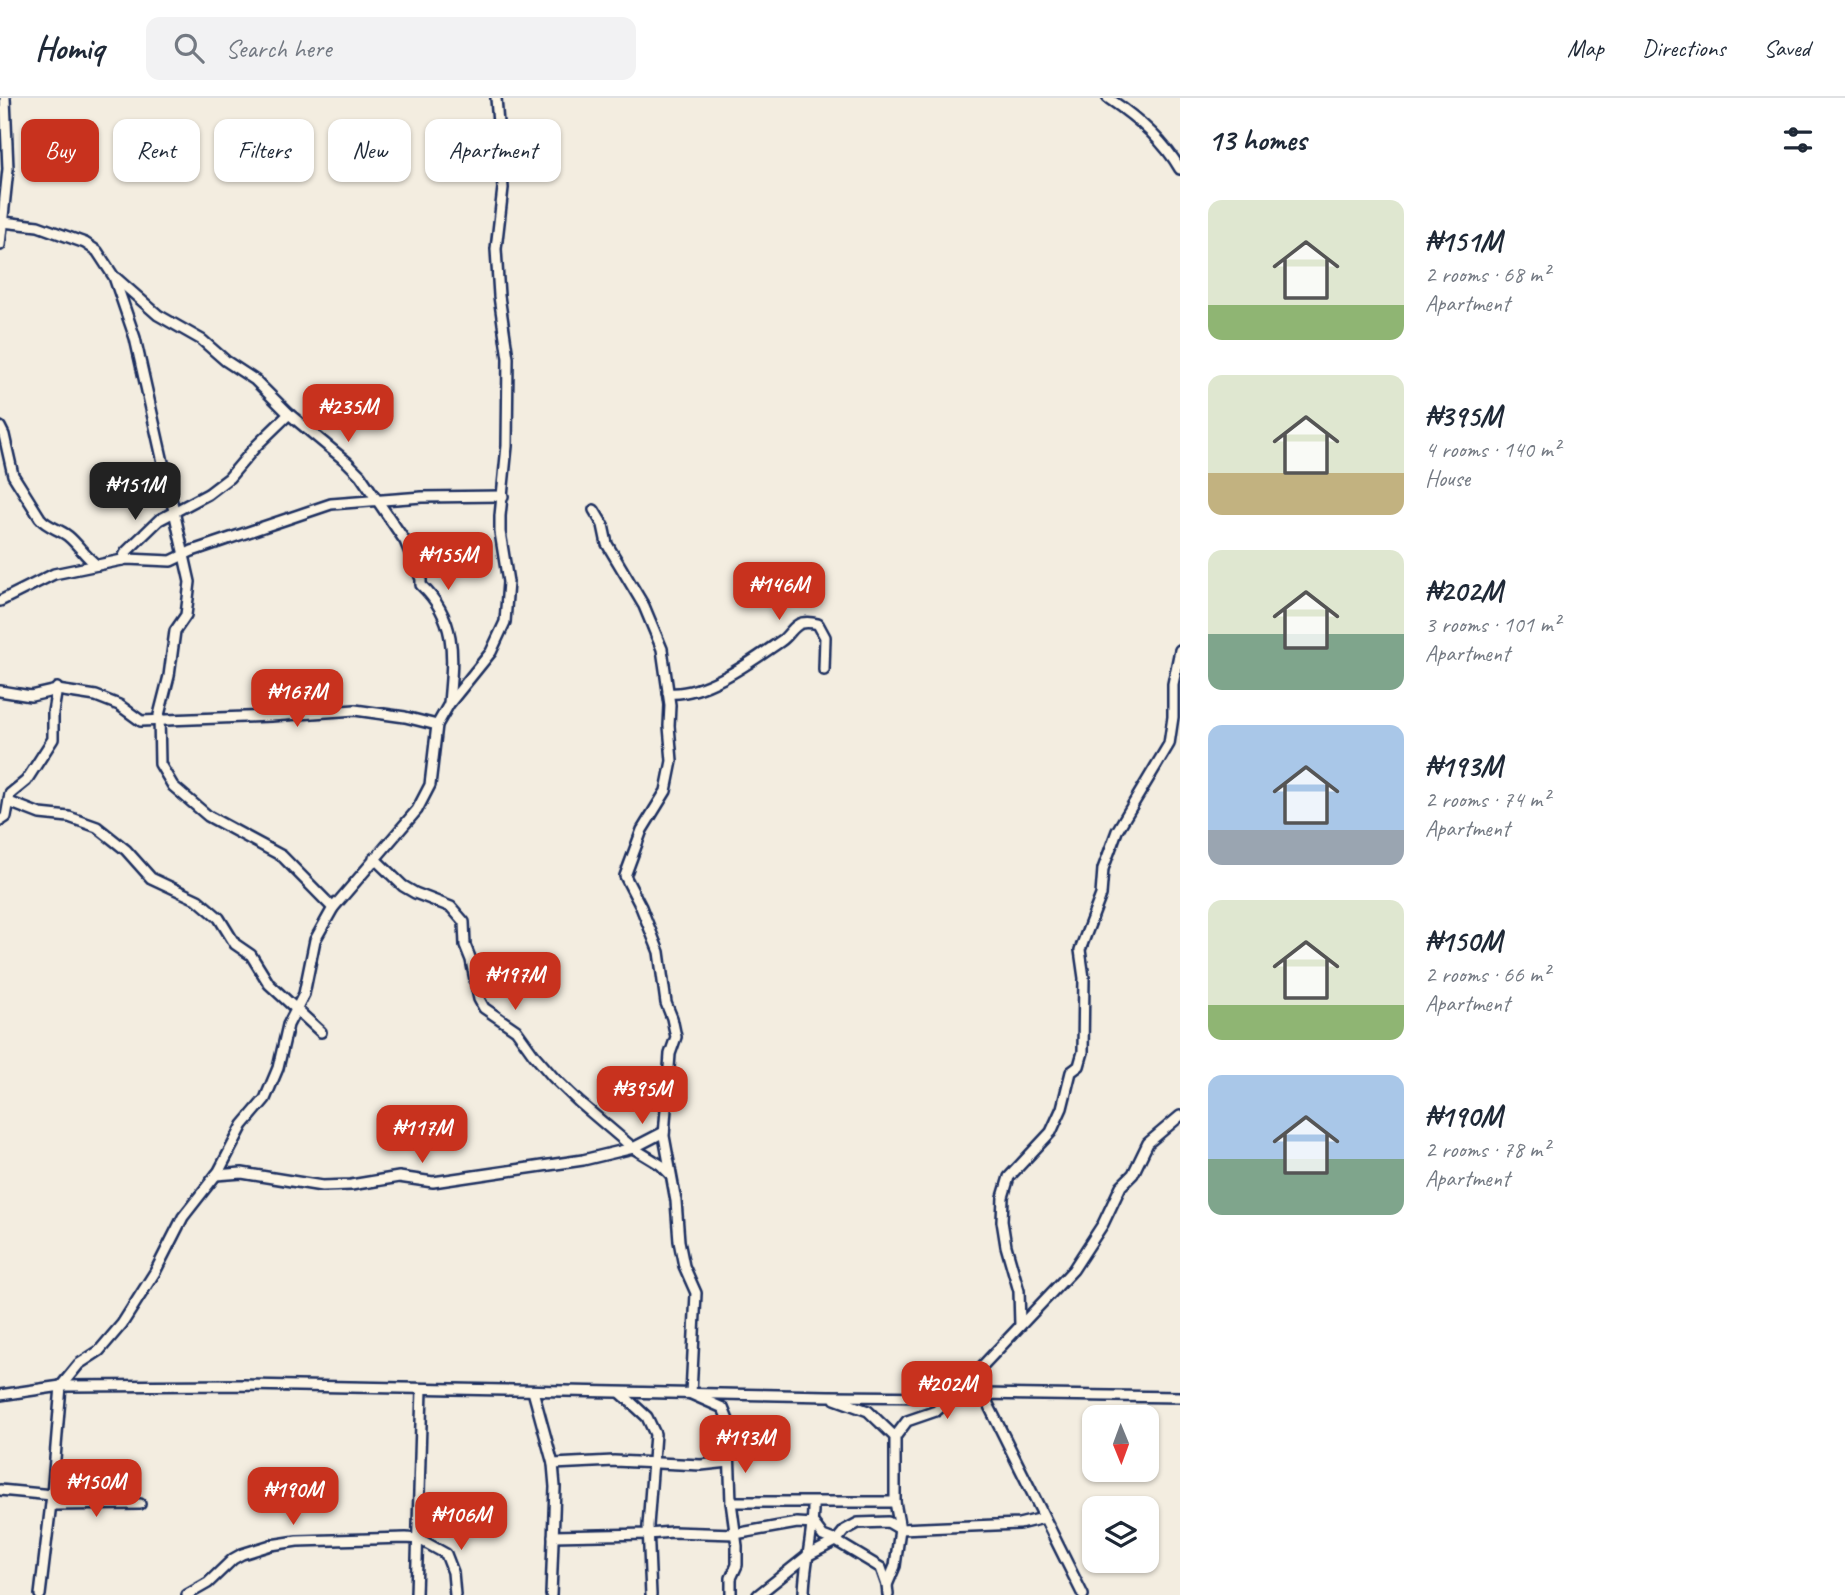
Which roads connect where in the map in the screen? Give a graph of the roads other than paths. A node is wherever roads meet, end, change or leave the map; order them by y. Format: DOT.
graph roads {
  1 [pos="5,98"];
  2 [pos="496,98"];
  3 [pos="1108,98"];
  4 [pos="1180,169"];
  5 [pos="3,222"];
  6 [pos="0,245"];
  7 [pos="114,277"];
  8 [pos="289,414"];
  9 [pos="0,427"];
  10 [pos="503,496"];
  11 [pos="376,501"];
  12 [pos="594,510"];
  13 [pos="175,511"];
  14 [pos="183,556"];
  15 [pos="122,560"];
  16 [pos="97,565"];
  17 [pos="0,601"];
  18 [pos="1180,650"];
  19 [pos="824,670"];
  20 [pos="57,689"];
  21 [pos="0,691"];
  22 [pos="668,693"];
  23 [pos="680,694"];
  24 [pos="449,704"];
  25 [pos="670,705"];
  26 [pos="159,720"];
  27 [pos="437,725"];
  28 [pos="9,802"];
  29 [pos="0,821"];
  30 [pos="374,858"];
  31 [pos="333,908"];
  32 [pos="296,1010"];
  33 [pos="321,1032"];
  34 [pos="1180,1116"];
  35 [pos="664,1132"];
  36 [pos="633,1148"];
  37 [pos="216,1175"];
  38 [pos="671,1175"];
  39 [pos="1020,1325"];
  40 [pos="61,1385"];
  41 [pos="422,1388"];
  42 [pos="533,1391"];
  43 [pos="621,1393"];
  44 [pos="691,1394"];
  45 [pos="983,1394"];
  46 [pos="0,1395"];
  47 [pos="828,1396"];
  48 [pos="953,1397"];
  49 [pos="1180,1397"];
  50 [pos="895,1437"];
  51 [pos="729,1462"];
  52 [pos="553,1464"];
  53 [pos="652,1464"];
  54 [pos="0,1490"];
  55 [pos="51,1500"];
  56 [pos="895,1502"];
  57 [pos="731,1503"];
  58 [pos="813,1503"];
  59 [pos="140,1504"];
  60 [pos="1044,1518"];
  61 [pos="814,1524"];
  62 [pos="900,1530"];
  63 [pos="648,1534"];
  64 [pos="736,1534"];
  65 [pos="553,1536"];
  66 [pos="419,1539"];
  67 [pos="836,1541"];
  68 [pos="807,1556"];
  69 [pos="887,1590"];
  70 [pos="40,1595"];
  71 [pos="187,1595"];
  72 [pos="416,1595"];
  73 [pos="455,1595"];
  74 [pos="551,1595"];
  75 [pos="651,1595"];
  76 [pos="731,1595"];
  77 [pos="758,1595"];
  78 [pos="804,1595"];
  79 [pos="1083,1595"];
  1 -- 5 [label="street"];
  2 -- 10 [label="street"];
  3 -- 4 [label="street"];
  5 -- 6 [label="street"];
  5 -- 7 [label="street"];
  7 -- 8 [label="street"];
  7 -- 13 [label="street"];
  8 -- 11 [label="street"];
  8 -- 13 [label="street"];
  9 -- 16 [label="street"];
  10 -- 11 [label="street"];
  10 -- 24 [label="street"];
  11 -- 14 [label="street"];
  11 -- 24 [label="street"];
  12 -- 22 [label="street"];
  13 -- 14 [label="street"];
  13 -- 15 [label="street"];
  14 -- 15 [label="street"];
  14 -- 26 [label="street"];
  15 -- 16 [label="street"];
  16 -- 17 [label="street"];
  18 -- 39 [label="street"];
  19 -- 23 [label="street"];
  20 -- 21 [label="street"];
  20 -- 26 [label="street"];
  20 -- 28 [label="street"];
  22 -- 23 [label="street"];
  22 -- 25 [label="street"];
  23 -- 25 [label="street"];
  24 -- 27 [label="street"];
  25 -- 35 [label="street"];
  26 -- 27 [label="street"];
  26 -- 31 [label="street"];
  27 -- 30 [label="street"];
  28 -- 29 [label="street"];
  28 -- 32 [label="street"];
  30 -- 31 [label="street"];
  30 -- 36 [label="street"];
  31 -- 32 [label="street"];
  32 -- 33 [label="street"];
  32 -- 37 [label="street"];
  34 -- 39 [label="street"];
  35 -- 36 [label="street"];
  35 -- 38 [label="street"];
  36 -- 37 [label="street"];
  36 -- 38 [label="street"];
  37 -- 40 [label="street"];
  38 -- 44 [label="street"];
  39 -- 48 [label="street"];
  40 -- 41 [label="street"];
  40 -- 46 [label="street"];
  40 -- 55 [label="street"];
  41 -- 42 [label="street"];
  41 -- 66 [label="street"];
  42 -- 43 [label="street"];
  42 -- 52 [label="street"];
  43 -- 44 [label="street"];
  43 -- 53 [label="street"];
  44 -- 47 [label="street"];
  44 -- 51 [label="street"];
  45 -- 48 [label="street"];
  45 -- 49 [label="street"];
  45 -- 60 [label="street"];
  47 -- 48 [label="street"];
  47 -- 50 [label="street"];
  48 -- 50 [label="street"];
  50 -- 56 [label="street"];
  51 -- 53 [label="street"];
  51 -- 57 [label="street"];
  52 -- 53 [label="street"];
  52 -- 65 [label="street"];
  53 -- 63 [label="street"];
  54 -- 55 [label="street"];
  55 -- 59 [label="street"];
  55 -- 70 [label="street"];
  56 -- 58 [label="street"];
  56 -- 62 [label="street"];
  57 -- 58 [label="street"];
  57 -- 64 [label="street"];
  58 -- 61 [label="street"];
  60 -- 62 [label="street"];
  60 -- 79 [label="street"];
  61 -- 64 [label="street"];
  61 -- 67 [label="street"];
  61 -- 68 [label="street"];
  62 -- 67 [label="street"];
  62 -- 69 [label="street"];
  63 -- 64 [label="street"];
  63 -- 65 [label="street"];
  63 -- 75 [label="street"];
  64 -- 76 [label="street"];
  65 -- 74 [label="street"];
  66 -- 71 [label="street"];
  66 -- 72 [label="street"];
  66 -- 73 [label="street"];
  67 -- 68 [label="street"];
  67 -- 69 [label="street"];
  68 -- 77 [label="street"];
  68 -- 78 [label="street"];
}
